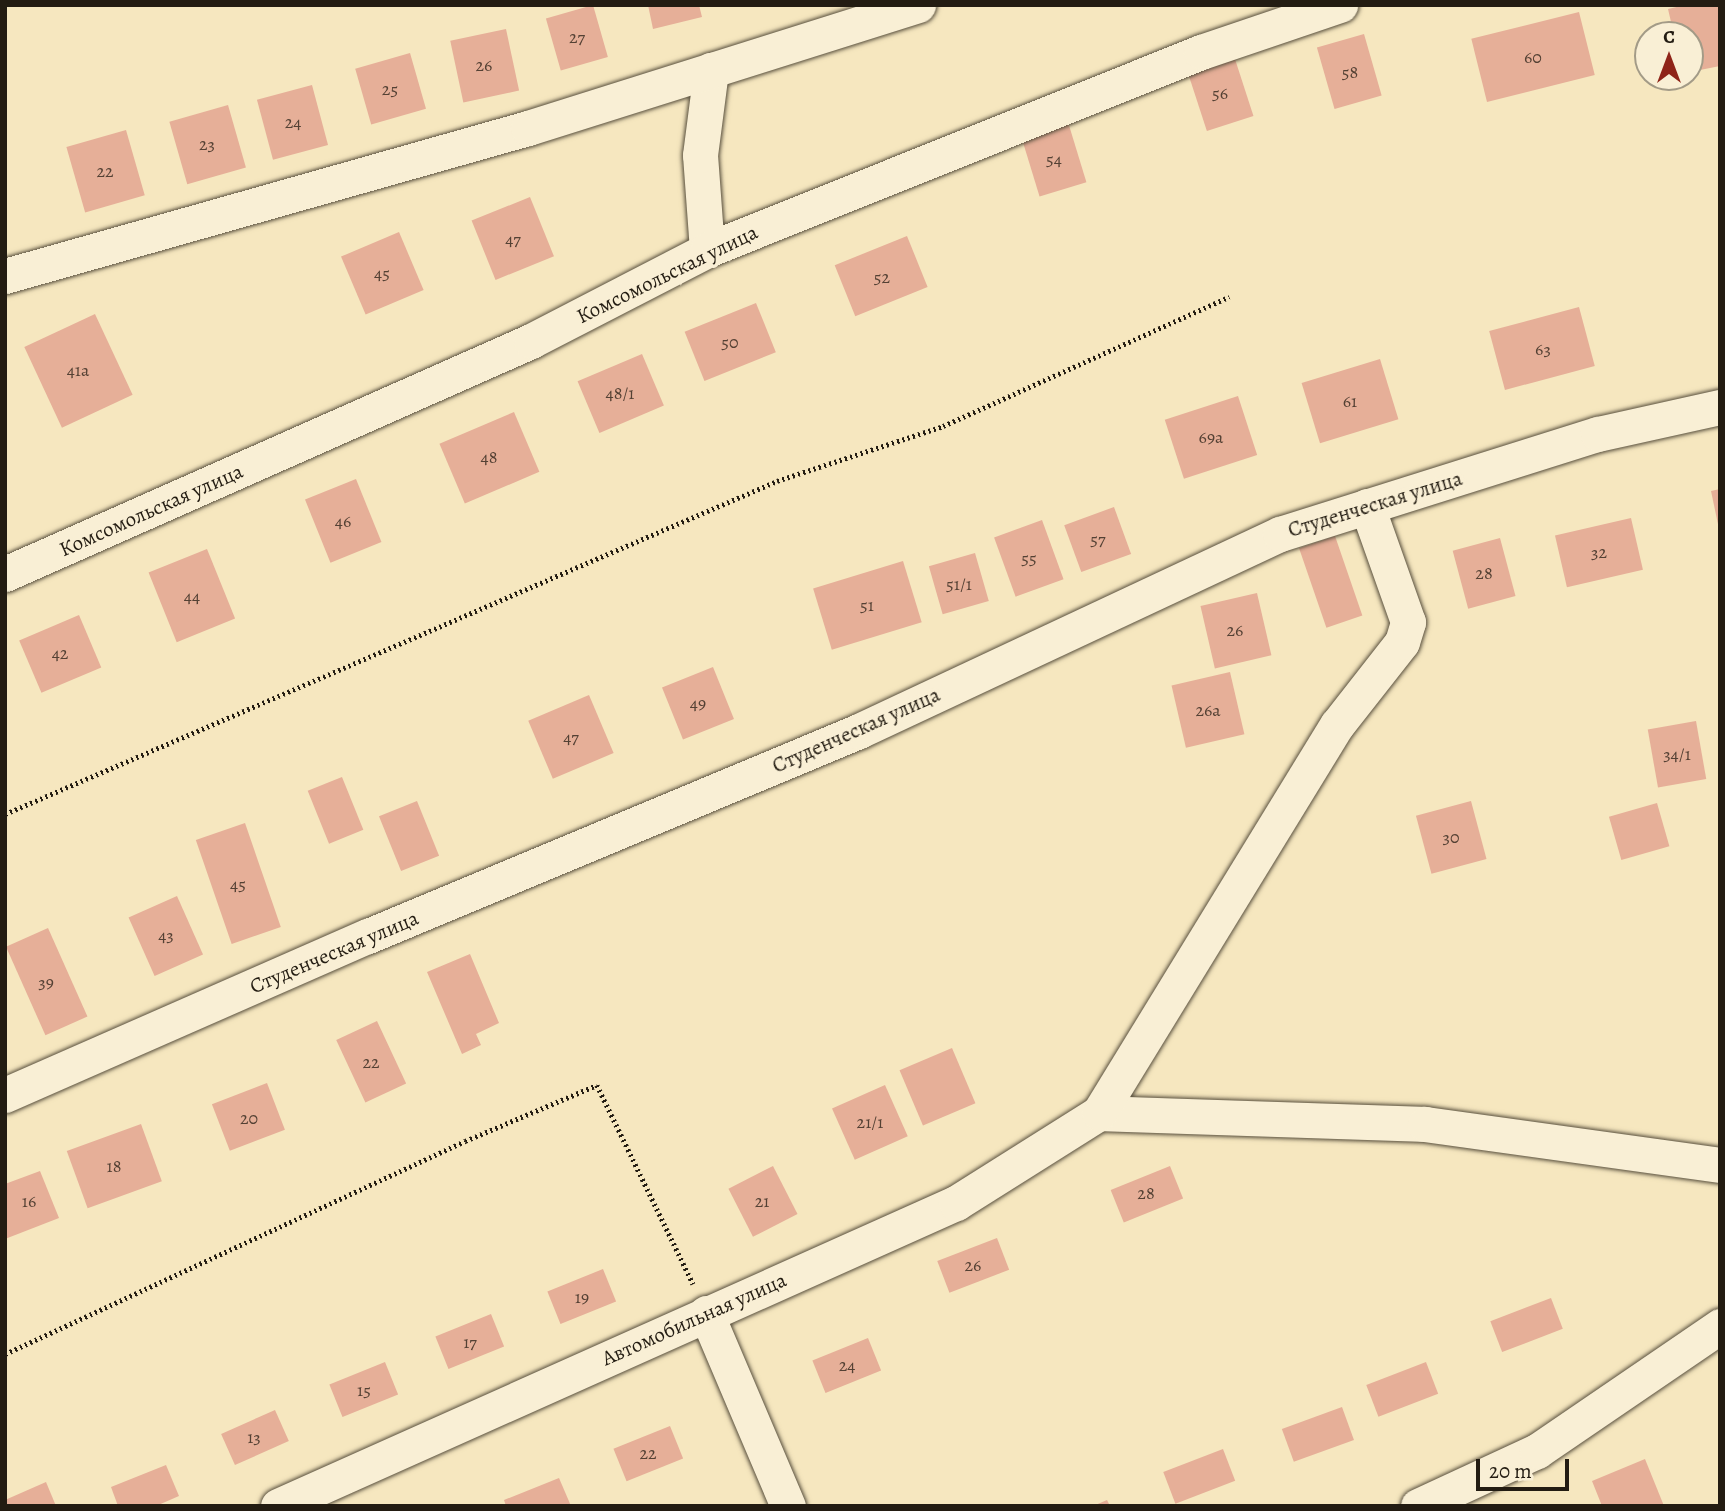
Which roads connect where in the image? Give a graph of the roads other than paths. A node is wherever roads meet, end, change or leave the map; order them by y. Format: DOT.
graph roads {
  1 [pos="918,5"];
  2 [pos="1340,5"];
  3 [pos="711,70"];
  4 [pos="707,250"];
  5 [pos="5,276"];
  6 [pos="1720,407"];
  7 [pos="1367,506"];
  8 [pos="5,574"];
  9 [pos="5,1096"];
  10 [pos="1099,1113"];
  11 [pos="1720,1165"];
  12 [pos="706,1313"];
  13 [pos="1720,1326"];
  14 [pos="278,1506"];
  15 [pos="788,1506"];
  16 [pos="1418,1506"];
  1 -- 3 [label="street"];
  2 -- 4 [label="street, Комсомольская улица"];
  3 -- 4 [label="street"];
  3 -- 5 [label="street"];
  4 -- 8 [label="street, Комсомольская улица"];
  6 -- 7 [label="street, Студенческая улица"];
  7 -- 9 [label="street, Студенческая улица"];
  7 -- 10 [label="street"];
  10 -- 11 [label="street"];
  10 -- 12 [label="street, Автомобильная улица"];
  12 -- 14 [label="street, Автомобильная улица"];
  12 -- 15 [label="street"];
  13 -- 16 [label="street"];
}
